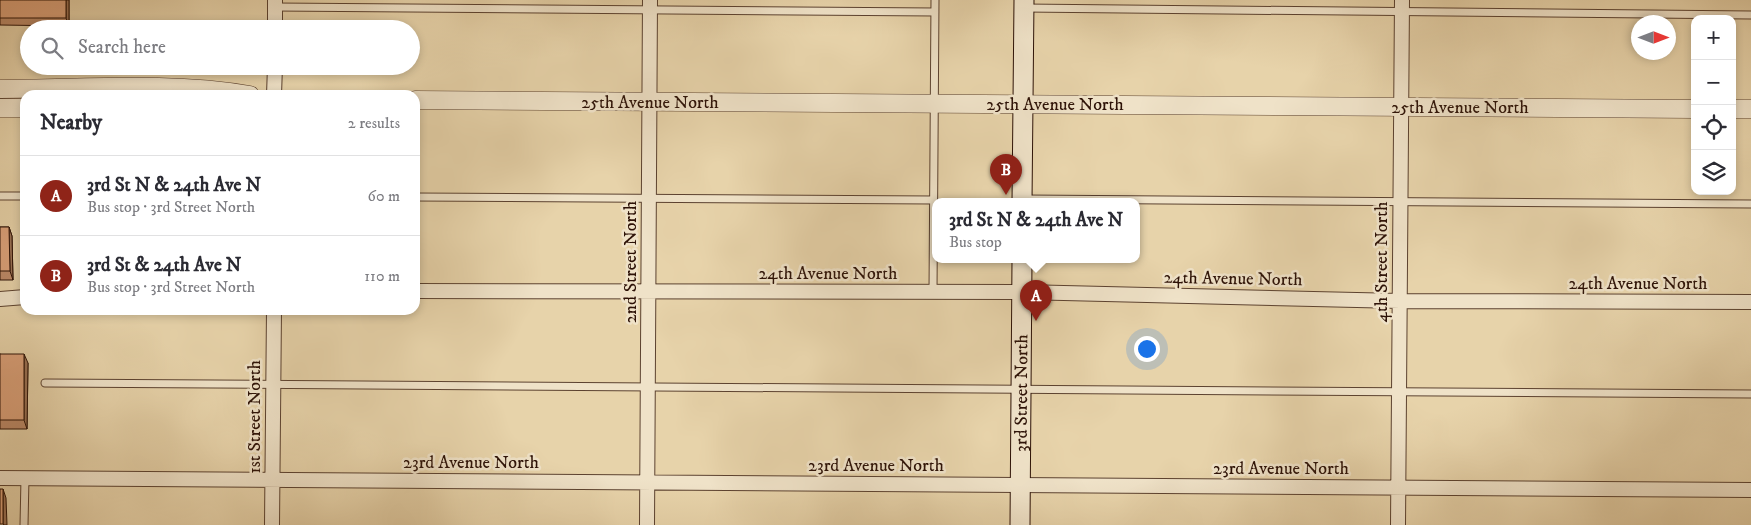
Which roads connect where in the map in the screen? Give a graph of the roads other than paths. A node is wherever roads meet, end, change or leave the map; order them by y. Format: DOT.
graph roads {
  1 [pos="935,0"];
  2 [pos="275,4"];
  3 [pos="1024,4"];
  4 [pos="650,5"];
  5 [pos="1402,6"];
  6 [pos="934,12"];
  7 [pos="1751,14"];
  8 [pos="275,20"];
  9 [pos="275,75"];
  10 [pos="0,89"];
  11 [pos="223,90"];
  12 [pos="274,90"];
  13 [pos="420,100"];
  14 [pos="650,102"];
  15 [pos="934,104"];
  16 [pos="1023,104"];
  17 [pos="1401,107"];
  18 [pos="0,108"];
  19 [pos="20,108"];
  20 [pos="1691,109"];
  21 [pos="1736,109"];
  22 [pos="1751,109"];
  23 [pos="0,196"];
  24 [pos="20,196"];
  25 [pos="420,197"];
  26 [pos="649,198"];
  27 [pos="933,198"];
  28 [pos="1022,198"];
  29 [pos="932,200"];
  30 [pos="1140,200"];
  31 [pos="1400,201"];
  32 [pos="1751,204"];
  33 [pos="933,263"];
  34 [pos="1022,263"];
  35 [pos="420,291"];
  36 [pos="648,292"];
  37 [pos="933,292"];
  38 [pos="1022,292"];
  39 [pos="20,297"];
  40 [pos="0,299"];
  41 [pos="1400,301"];
  42 [pos="1751,302"];
  43 [pos="274,315"];
  44 [pos="45,383"];
  45 [pos="273,384"];
  46 [pos="648,387"];
  47 [pos="1021,389"];
  48 [pos="1399,392"];
  49 [pos="1751,394"];
  50 [pos="0,478"];
  51 [pos="24,478"];
  52 [pos="273,480"];
  53 [pos="647,482"];
  54 [pos="1020,485"];
  55 [pos="1398,487"];
  56 [pos="1751,490"];
  57 [pos="24,525"];
  58 [pos="272,525"];
  59 [pos="647,525"];
  60 [pos="1020,525"];
  61 [pos="1398,525"];
  1 -- 6 [label="lane"];
  2 -- 4 [label="lane"];
  2 -- 8 [label="street"];
  3 -- 5 [label="lane"];
  3 -- 16 [label="main road"];
  4 -- 6 [label="lane"];
  4 -- 14 [label="street, 2nd Street North"];
  5 -- 7 [label="lane"];
  5 -- 17 [label="street, 4th Street North"];
  6 -- 15 [label="lane"];
  9 -- 12 [label="street"];
  10 -- 11 [label="street"];
  13 -- 14 [label="street, 25th Avenue North"];
  14 -- 15 [label="street, 25th Avenue North"];
  14 -- 26 [label="street, 2nd Street North"];
  15 -- 16 [label="street, 25th Avenue North"];
  15 -- 27 [label="lane"];
  16 -- 17 [label="street, 25th Avenue North"];
  16 -- 28 [label="main road"];
  17 -- 20 [label="street, 25th Avenue North"];
  17 -- 31 [label="street, 4th Street North"];
  18 -- 19 [label="street"];
  21 -- 22 [label="street"];
  23 -- 24 [label="lane"];
  25 -- 26 [label="lane"];
  26 -- 29 [label="lane"];
  26 -- 36 [label="street, 2nd Street North"];
  30 -- 31 [label="lane"];
  31 -- 32 [label="lane"];
  31 -- 41 [label="street, 4th Street North"];
  33 -- 37 [label="lane"];
  34 -- 38 [label="main road, 3rd Street North"];
  35 -- 36 [label="street, 24th Avenue North"];
  36 -- 37 [label="street, 24th Avenue North"];
  36 -- 46 [label="street, 2nd Street North"];
  37 -- 38 [label="street, 24th Avenue North"];
  38 -- 41 [label="street, 24th Avenue North"];
  38 -- 47 [label="main road, 3rd Street North"];
  39 -- 40 [label="street"];
  41 -- 42 [label="street, 24th Avenue North"];
  41 -- 48 [label="street, 4th Street North"];
  43 -- 45 [label="street, 1st Street North"];
  44 -- 45 [label="lane"];
  45 -- 46 [label="lane"];
  45 -- 52 [label="street, 1st Street North"];
  46 -- 47 [label="lane"];
  46 -- 53 [label="street, 2nd Street North"];
  47 -- 48 [label="lane"];
  47 -- 54 [label="main road, 3rd Street North"];
  48 -- 49 [label="lane"];
  48 -- 55 [label="street, 4th Street North"];
  50 -- 51 [label="street, 23rd Avenue North"];
  51 -- 52 [label="street, 23rd Avenue North"];
  51 -- 57 [label="lane"];
  52 -- 53 [label="street, 23rd Avenue North"];
  52 -- 58 [label="street, 1st Street North"];
  53 -- 54 [label="street, 23rd Avenue North"];
  53 -- 59 [label="street, 2nd Street North"];
  54 -- 55 [label="street, 23rd Avenue North"];
  54 -- 60 [label="main road, 3rd Street North"];
  55 -- 56 [label="street, 23rd Avenue North"];
  55 -- 61 [label="street, 4th Street North"];
}
